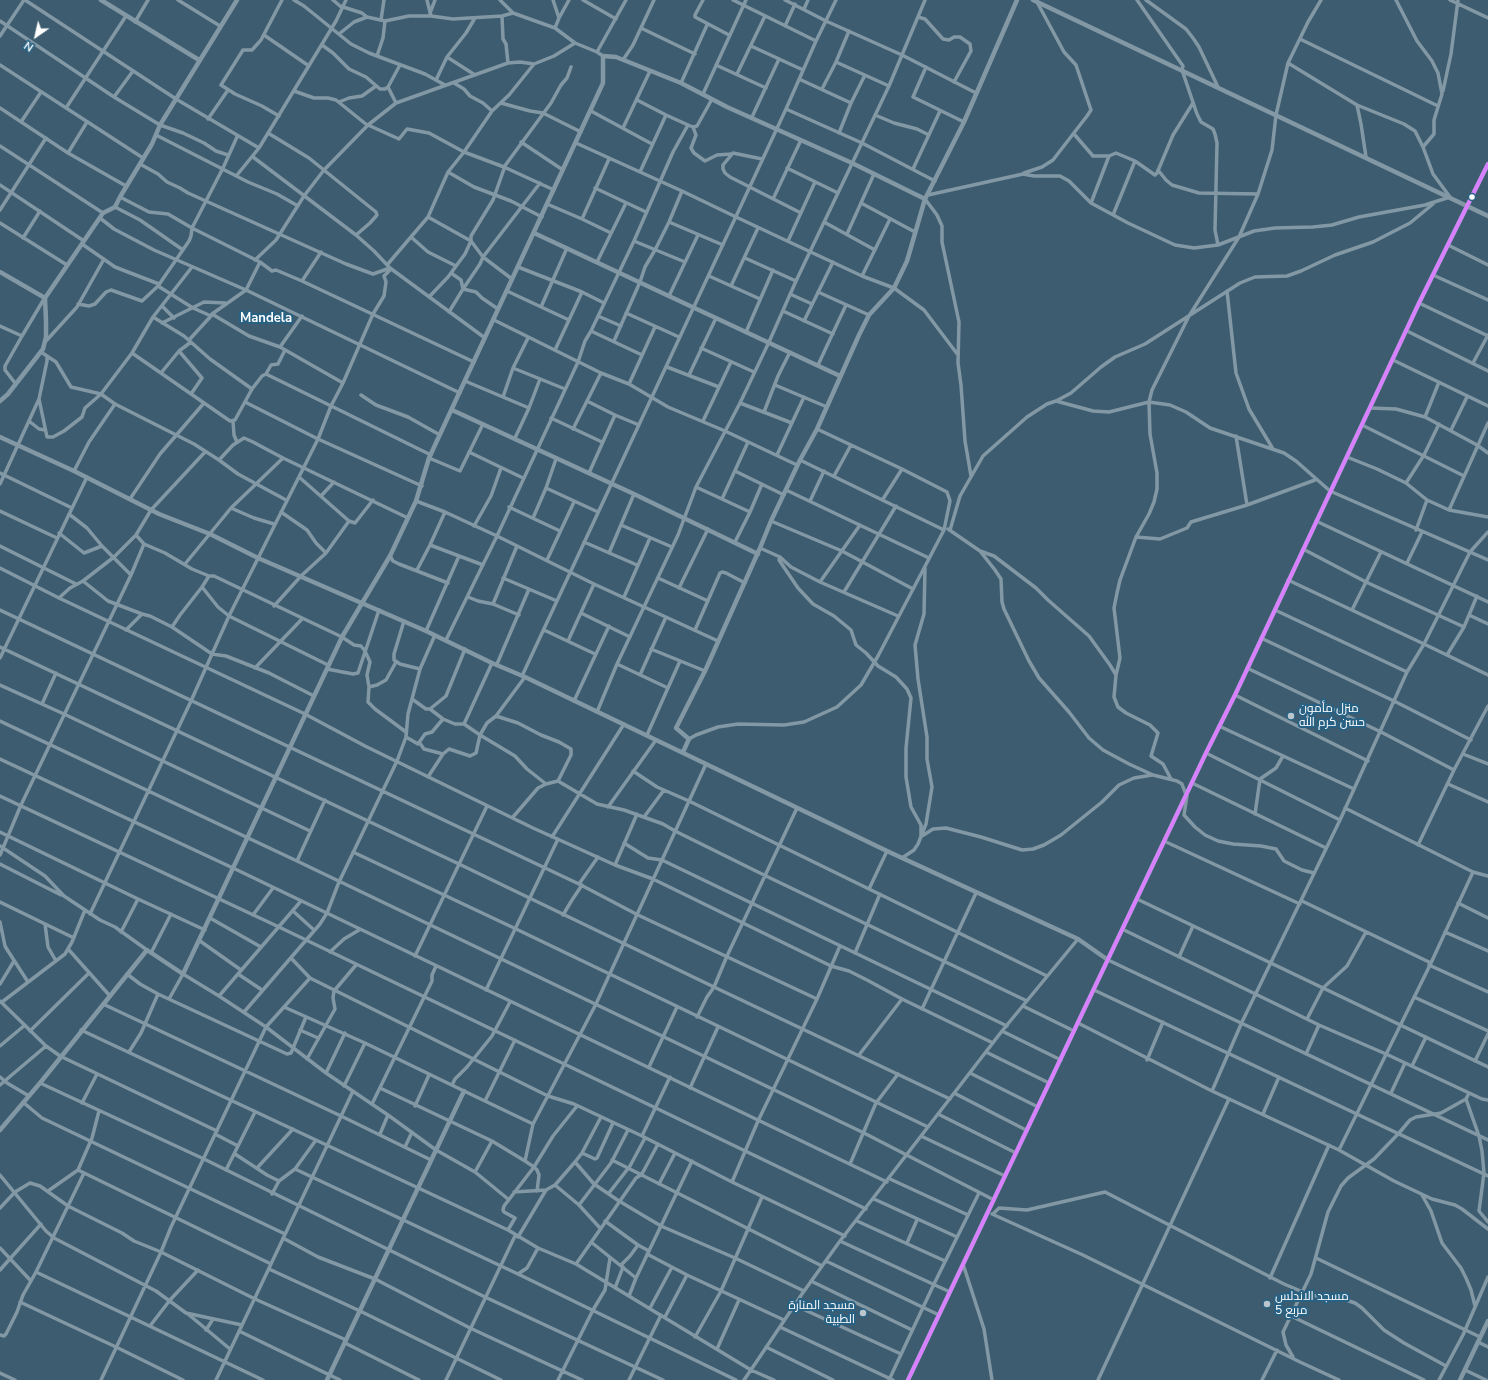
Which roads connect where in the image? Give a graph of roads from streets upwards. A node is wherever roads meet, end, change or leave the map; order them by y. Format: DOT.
graph roads {
  1 [pos="24,0"];
  2 [pos="101,0"];
  3 [pos="148,0"];
  4 [pos="178,0"];
  5 [pos="237,0"];
  6 [pos="282,0"];
  7 [pos="294,0"];
  8 [pos="333,0"];
  9 [pos="346,0"];
  10 [pos="384,0"];
  11 [pos="427,0"];
  12 [pos="436,0"];
  13 [pos="500,0"];
  14 [pos="553,0"];
  15 [pos="568,0"];
  16 [pos="583,0"];
  17 [pos="626,0"];
  18 [pos="654,0"];
  19 [pos="703,0"];
  20 [pos="733,0"];
  21 [pos="746,0"];
  22 [pos="785,0"];
  23 [pos="808,0"];
  24 [pos="836,0"];
  25 [pos="925,0"];
  26 [pos="1137,0"];
  27 [pos="1146,0"];
  28 [pos="1321,0"];
  29 [pos="1396,0"];
  30 [pos="1450,0"];
  31 [pos="1016,1"];
  32 [pos="1035,1"];
  33 [pos="1457,1"];
  34 [pos="744,4"];
  35 [pos="795,4"];
  36 [pos="343,6"];
  37 [pos="804,9"];
  38 [pos="513,13"];
  39 [pos="430,15"];
  40 [pos="126,16"];
  41 [pos="367,16"];
  42 [pos="502,16"];
  43 [pos="765,16"];
  44 [pos="918,17"];
  45 [pos="475,18"];
  46 [pos="559,18"];
  47 [pos="1488,18"];
  48 [pos="616,19"];
  49 [pos="0,21"];
  50 [pos="383,21"];
  51 [pos="826,21"];
  52 [pos="134,22"];
  53 [pos="707,24"];
  54 [pos="7,26"];
  55 [pos="220,26"];
  56 [pos="786,26"];
  57 [pos="554,28"];
  58 [pos="641,28"];
  59 [pos="332,29"];
  60 [pos="849,31"];
  61 [pos="339,34"];
  62 [pos="264,35"];
  63 [pos="729,35"];
  64 [pos="0,36"];
  65 [pos="1300,39"];
  66 [pos="816,41"];
  67 [pos="575,43"];
  68 [pos="322,45"];
  69 [pos="751,46"];
  70 [pos="103,51"];
  71 [pos="597,52"];
  72 [pos="694,54"];
  73 [pos="902,55"];
  74 [pos="377,56"];
  75 [pos="603,56"];
  76 [pos="447,57"];
  77 [pos="779,59"];
  78 [pos="199,60"];
  79 [pos="623,60"];
  80 [pos="836,62"];
  81 [pos="508,63"];
  82 [pos="1288,63"];
  83 [pos="534,64"];
  84 [pos="0,65"];
  85 [pos="400,65"];
  86 [pos="716,65"];
  87 [pos="309,66"];
  88 [pos="571,67"];
  89 [pos="926,67"];
  90 [pos="650,70"];
  91 [pos="803,70"];
  92 [pos="1182,70"];
  93 [pos="133,71"];
  94 [pos="737,74"];
  95 [pos="475,75"];
  96 [pos="865,75"];
  97 [pos="85,78"];
  98 [pos="799,79"];
  99 [pos="436,80"];
  100 [pos="954,82"];
  101 [pos="454,83"];
  102 [pos="682,83"];
  103 [pos="444,85"];
  104 [pos="376,86"];
  105 [pos="888,86"];
  106 [pos="388,87"];
  107 [pos="1218,87"];
  108 [pos="766,88"];
  109 [pos="822,89"];
  110 [pos="228,90"];
  111 [pos="294,91"];
  112 [pos="40,92"];
  113 [pos="976,92"];
  114 [pos="703,94"];
  115 [pos="1442,94"];
  116 [pos="114,97"];
  117 [pos="176,99"];
  118 [pos="712,99"];
  119 [pos="637,100"];
  120 [pos="339,102"];
  121 [pos="396,103"];
  122 [pos="501,103"];
  123 [pos="851,103"];
  124 [pos="1193,104"];
  125 [pos="1357,105"];
  126 [pos="1438,106"];
  127 [pos="0,108"];
  128 [pos="66,108"];
  129 [pos="786,109"];
  130 [pos="591,110"];
  131 [pos="492,111"];
  132 [pos="940,111"];
  133 [pos="543,113"];
  134 [pos="666,115"];
  135 [pos="875,115"];
  136 [pos="1276,115"];
  137 [pos="279,116"];
  138 [pos="752,117"];
  139 [pos="208,119"];
  140 [pos="21,122"];
  141 [pos="87,122"];
  142 [pos="964,122"];
  143 [pos="160,125"];
  144 [pos="367,125"];
  145 [pos="688,125"];
  146 [pos="693,127"];
  147 [pos="622,128"];
  148 [pos="776,128"];
  149 [pos="581,132"];
  150 [pos="268,133"];
  151 [pos="839,133"];
  152 [pos="1074,134"];
  153 [pos="156,135"];
  154 [pos="929,135"];
  155 [pos="237,136"];
  156 [pos="46,138"];
  157 [pos="801,140"];
  158 [pos="521,142"];
  159 [pos="576,143"];
  160 [pos="862,143"];
  161 [pos="652,144"];
  162 [pos="0,146"];
  163 [pos="1423,147"];
  164 [pos="259,148"];
  165 [pos="464,152"];
  166 [pos="68,153"];
  167 [pos="732,154"];
  168 [pos="228,155"];
  169 [pos="1109,156"];
  170 [pos="253,157"];
  171 [pos="1366,157"];
  172 [pos="143,158"];
  173 [pos="609,159"];
  174 [pos="762,159"];
  175 [pos="1135,161"];
  176 [pos="852,163"];
  177 [pos="140,164"];
  178 [pos="1488,164"];
  179 [pos="29,165"];
  180 [pos="504,166"];
  181 [pos="223,168"];
  182 [pos="787,168"];
  183 [pos="913,169"];
  184 [pos="324,170"];
  185 [pos="563,170"];
  186 [pos="1158,170"];
  187 [pos="448,172"];
  188 [pos="640,172"];
  189 [pos="874,174"];
  190 [pos="1022,174"];
  191 [pos="237,175"];
  192 [pos="935,181"];
  193 [pos="661,182"];
  194 [pos="815,182"];
  195 [pos="540,183"];
  196 [pos="0,185"];
  197 [pos="126,186"];
  198 [pos="749,187"];
  199 [pos="595,188"];
  200 [pos="554,190"];
  201 [pos="682,191"];
  202 [pos="11,192"];
  203 [pos="1215,192"];
  204 [pos="838,193"];
  205 [pos="1258,194"];
  206 [pos="495,195"];
  207 [pos="304,196"];
  208 [pos="120,197"];
  209 [pos="926,197"];
  210 [pos="1450,197"];
  211 [pos="773,199"];
  212 [pos="206,200"];
  213 [pos="1434,202"];
  214 [pos="626,203"];
  215 [pos="861,203"];
  216 [pos="1091,203"];
  217 [pos="548,204"];
  218 [pos="1467,205"];
  219 [pos="298,206"];
  220 [pos="115,207"];
  221 [pos="522,207"];
  222 [pos="0,210"];
  223 [pos="40,211"];
  224 [pos="646,212"];
  225 [pos="801,213"];
  226 [pos="102,215"];
  227 [pos="1113,215"];
  228 [pos="428,216"];
  229 [pos="542,216"];
  230 [pos="1488,216"];
  231 [pos="736,217"];
  232 [pos="582,219"];
  233 [pos="890,219"];
  234 [pos="670,222"];
  235 [pos="824,222"];
  236 [pos="0,223"];
  237 [pos="192,228"];
  238 [pos="758,228"];
  239 [pos="915,232"];
  240 [pos="534,233"];
  241 [pos="611,233"];
  242 [pos="847,234"];
  243 [pos="280,235"];
  244 [pos="356,235"];
  245 [pos="698,235"];
  246 [pos="1239,237"];
  247 [pos="24,238"];
  248 [pos="411,238"];
  249 [pos="471,241"];
  250 [pos="634,241"];
  251 [pos="788,241"];
  252 [pos="83,242"];
  253 [pos="722,245"];
  254 [pos="1218,245"];
  255 [pos="1448,245"];
  256 [pos="567,248"];
  257 [pos="183,250"];
  258 [pos="655,250"];
  259 [pos="875,250"];
  260 [pos="810,251"];
  261 [pos="321,252"];
  262 [pos="483,257"];
  263 [pos="745,258"];
  264 [pos="104,259"];
  265 [pos="176,259"];
  266 [pos="254,260"];
  267 [pos="260,262"];
  268 [pos="597,262"];
  269 [pos="685,262"];
  270 [pos="833,262"];
  271 [pos="67,265"];
  272 [pos="1488,265"];
  273 [pos="456,266"];
  274 [pos="192,267"];
  275 [pos="389,267"];
  276 [pos="518,267"];
  277 [pos="773,270"];
  278 [pos="0,272"];
  279 [pos="451,273"];
  280 [pos="620,273"];
  281 [pos="1433,275"];
  282 [pos="709,276"];
  283 [pos="862,276"];
  284 [pos="512,280"];
  285 [pos="302,281"];
  286 [pos="553,281"];
  287 [pos="796,281"];
  288 [pos="640,282"];
  289 [pos="159,285"];
  290 [pos="731,286"];
  291 [pos="894,288"];
  292 [pos="463,289"];
  293 [pos="246,290"];
  294 [pos="507,291"];
  295 [pos="1227,291"];
  296 [pos="582,292"];
  297 [pos="818,292"];
  298 [pos="170,294"];
  299 [pos="790,294"];
  300 [pos="429,296"];
  301 [pos="669,296"];
  302 [pos="45,298"];
  303 [pos="760,299"];
  304 [pos="1488,300"];
  305 [pos="225,303"];
  306 [pos="604,303"];
  307 [pos="1419,303"];
  308 [pos="78,304"];
  309 [pos="812,304"];
  310 [pos="846,305"];
  311 [pos="162,306"];
  312 [pos="541,307"];
  313 [pos="694,307"];
  314 [pos="193,308"];
  315 [pos="498,310"];
  316 [pos="783,310"];
  317 [pos="449,312"];
  318 [pos="373,314"];
  319 [pos="626,314"];
  320 [pos="211,315"];
  321 [pos="869,315"];
  322 [pos="302,316"];
  323 [pos="598,316"];
  324 [pos="1189,316"];
  325 [pos="153,317"];
  326 [pos="174,318"];
  327 [pos="716,318"];
  328 [pos="494,320"];
  329 [pos="569,320"];
  330 [pos="804,321"];
  331 [pos="162,323"];
  332 [pos="0,326"];
  333 [pos="621,326"];
  334 [pos="655,327"];
  335 [pos="591,331"];
  336 [pos="1407,331"];
  337 [pos="746,332"];
  338 [pos="833,334"];
  339 [pos="22,336"];
  340 [pos="1488,336"];
  341 [pos="679,337"];
  342 [pos="485,338"];
  343 [pos="528,338"];
  344 [pos="190,341"];
  345 [pos="614,341"];
  346 [pos="45,342"];
  347 [pos="769,342"];
  348 [pos="360,344"];
  349 [pos="280,347"];
  350 [pos="701,348"];
  351 [pos="179,350"];
  352 [pos="285,350"];
  353 [pos="555,350"];
  354 [pos="41,352"];
  355 [pos="790,352"];
  356 [pos="132,353"];
  357 [pos="958,354"];
  358 [pos="642,355"];
  359 [pos="47,356"];
  360 [pos="1393,360"];
  361 [pos="474,362"];
  362 [pos="578,362"];
  363 [pos="730,362"];
  364 [pos="1473,363"];
  365 [pos="818,365"];
  366 [pos="666,367"];
  367 [pos="514,368"];
  368 [pos="1488,370"];
  369 [pos="754,372"];
  370 [pos="161,373"];
  371 [pos="601,373"];
  372 [pos="266,374"];
  373 [pos="689,375"];
  374 [pos="840,376"];
  375 [pos="540,379"];
  376 [pos="465,381"];
  377 [pos="1439,382"];
  378 [pos="16,383"];
  379 [pos="343,383"];
  380 [pos="628,384"];
  381 [pos="774,385"];
  382 [pos="719,387"];
  383 [pos="252,389"];
  384 [pos="565,389"];
  385 [pos="460,393"];
  386 [pos="101,394"];
  387 [pos="191,394"];
  388 [pos="361,395"];
  389 [pos="652,396"];
  390 [pos="503,397"];
  391 [pos="804,397"];
  392 [pos="1467,397"];
  393 [pos="39,399"];
  394 [pos="0,401"];
  395 [pos="587,401"];
  396 [pos="1056,401"];
  397 [pos="245,402"];
  398 [pos="1149,402"];
  399 [pos="204,403"];
  400 [pos="740,403"];
  401 [pos="115,404"];
  402 [pos="331,406"];
  403 [pos="1488,406"];
  404 [pos="827,407"];
  405 [pos="529,408"];
  406 [pos="1370,408"];
  407 [pos="452,410"];
  408 [pos="764,412"];
  409 [pos="615,416"];
  410 [pos="1425,417"];
  411 [pos="551,418"];
  412 [pos="29,421"];
  413 [pos="234,421"];
  414 [pos="703,421"];
  415 [pos="1488,423"];
  416 [pos="483,424"];
  417 [pos="792,424"];
  418 [pos="1439,424"];
  419 [pos="638,425"];
  420 [pos="1362,425"];
  421 [pos="574,429"];
  422 [pos="818,429"];
  423 [pos="45,430"];
  424 [pos="1451,430"];
  425 [pos="726,431"];
  426 [pos="176,435"];
  427 [pos="440,435"];
  428 [pos="1236,436"];
  429 [pos="0,437"];
  430 [pos="515,438"];
  431 [pos="318,439"];
  432 [pos="237,442"];
  433 [pos="602,442"];
  434 [pos="748,442"];
  435 [pos="17,445"];
  436 [pos="851,445"];
  437 [pos="1477,445"];
  438 [pos="1273,449"];
  439 [pos="537,450"];
  440 [pos="205,452"];
  441 [pos="469,452"];
  442 [pos="1488,453"];
  443 [pos="777,455"];
  444 [pos="1424,455"];
  445 [pos="430,457"];
  446 [pos="1347,457"];
  447 [pos="283,458"];
  448 [pos="556,459"];
  449 [pos="219,460"];
  450 [pos="800,460"];
  451 [pos="798,465"];
  452 [pos="304,467"];
  453 [pos="501,468"];
  454 [pos="902,469"];
  455 [pos="74,470"];
  456 [pos="735,471"];
  457 [pos="824,471"];
  458 [pos="589,473"];
  459 [pos="2,474"];
  460 [pos="834,476"];
  461 [pos="1464,476"];
  462 [pos="87,477"];
  463 [pos="299,477"];
  464 [pos="971,477"];
  465 [pos="523,478"];
  466 [pos="1316,480"];
  467 [pos="334,482"];
  468 [pos="612,483"];
  469 [pos="1406,483"];
  470 [pos="0,484"];
  471 [pos="255,484"];
  472 [pos="762,484"];
  473 [pos="422,486"];
  474 [pos="696,487"];
  475 [pos="546,488"];
  476 [pos="786,490"];
  477 [pos="1330,491"];
  478 [pos="634,494"];
  479 [pos="784,495"];
  480 [pos="320,496"];
  481 [pos="130,499"];
  482 [pos="722,499"];
  483 [pos="883,499"];
  484 [pos="286,500"];
  485 [pos="373,500"];
  486 [pos="1427,500"];
  487 [pos="416,501"];
  488 [pos="810,501"];
  489 [pos="574,502"];
  490 [pos="1247,505"];
  491 [pos="896,506"];
  492 [pos="72,508"];
  493 [pos="231,508"];
  494 [pos="509,508"];
  495 [pos="151,510"];
  496 [pos="1449,510"];
  497 [pos="0,511"];
  498 [pos="281,512"];
  499 [pos="445,512"];
  500 [pos="598,512"];
  501 [pos="750,512"];
  502 [pos="69,514"];
  503 [pos="1488,517"];
  504 [pos="408,518"];
  505 [pos="533,518"];
  506 [pos="684,518"];
  507 [pos="349,521"];
  508 [pos="771,521"];
  509 [pos="1316,521"];
  510 [pos="274,524"];
  511 [pos="621,524"];
  512 [pos="860,525"];
  513 [pos="474,526"];
  514 [pos="944,528"];
  515 [pos="708,529"];
  516 [pos="950,530"];
  517 [pos="1416,530"];
  518 [pos="560,531"];
  519 [pos="1422,532"];
  520 [pos="1488,532"];
  521 [pos="59,533"];
  522 [pos="210,534"];
  523 [pos="879,534"];
  524 [pos="136,535"];
  525 [pos="497,536"];
  526 [pos="1136,537"];
  527 [pos="57,538"];
  528 [pos="650,538"];
  529 [pos="584,542"];
  530 [pos="735,542"];
  531 [pos="144,544"];
  532 [pos="430,545"];
  533 [pos="0,546"];
  534 [pos="102,546"];
  535 [pos="517,546"];
  536 [pos="672,547"];
  537 [pos="760,548"];
  538 [pos="1303,549"];
  539 [pos="842,551"];
  540 [pos="980,551"];
  541 [pos="1381,552"];
  542 [pos="1470,552"];
  543 [pos="326,553"];
  544 [pos="609,553"];
  545 [pos="758,554"];
  546 [pos="390,556"];
  547 [pos="460,556"];
  548 [pos="114,557"];
  549 [pos="780,557"];
  550 [pos="258,558"];
  551 [pos="928,558"];
  552 [pos="547,560"];
  553 [pos="1488,560"];
  554 [pos="862,562"];
  555 [pos="1407,563"];
  556 [pos="185,564"];
  557 [pos="483,565"];
  558 [pos="637,565"];
  559 [pos="925,566"];
  560 [pos="43,567"];
  561 [pos="0,568"];
  562 [pos="417,570"];
  563 [pos="571,571"];
  564 [pos="131,576"];
  565 [pos="209,576"];
  566 [pos="301,576"];
  567 [pos="503,578"];
  568 [pos="658,578"];
  569 [pos="1288,580"];
  570 [pos="83,581"];
  571 [pos="820,582"];
  572 [pos="1366,582"];
  573 [pos="448,583"];
  574 [pos="745,583"];
  575 [pos="76,584"];
  576 [pos="594,584"];
  577 [pos="35,585"];
  578 [pos="1453,585"];
  579 [pos="202,587"];
  580 [pos="679,588"];
  581 [pos="529,589"];
  582 [pos="913,589"];
  583 [pos="242,590"];
  584 [pos="844,592"];
  585 [pos="1477,596"];
  586 [pos="468,597"];
  587 [pos="624,597"];
  588 [pos="59,598"];
  589 [pos="557,601"];
  590 [pos="708,601"];
  591 [pos="1488,602"];
  592 [pos="117,603"];
  593 [pos="362,603"];
  594 [pos="493,604"];
  595 [pos="274,606"];
  596 [pos="645,607"];
  597 [pos="0,610"];
  598 [pos="379,610"];
  599 [pos="1275,610"];
  600 [pos="1352,610"];
  601 [pos="581,613"];
  602 [pos="142,614"];
  603 [pos="1439,614"];
  604 [pos="519,615"];
  605 [pos="1469,615"];
  606 [pos="229,616"];
  607 [pos="898,616"];
  608 [pos="666,617"];
  609 [pos="19,619"];
  610 [pos="302,619"];
  611 [pos="404,621"];
  612 [pos="109,622"];
  613 [pos="1488,624"];
  614 [pos="610,626"];
  615 [pos="172,627"];
  616 [pos="1464,627"];
  617 [pos="126,630"];
  618 [pos="544,630"];
  619 [pos="695,630"];
  620 [pos="426,631"];
  621 [pos="435,635"];
  622 [pos="342,637"];
  623 [pos="630,637"];
  624 [pos="1261,638"];
  625 [pos="446,640"];
  626 [pos="568,641"];
  627 [pos="718,641"];
  628 [pos="281,642"];
  629 [pos="1424,644"];
  630 [pos="2,648"];
  631 [pos="651,648"];
  632 [pos="465,649"];
  633 [pos="365,651"];
  634 [pos="94,654"];
  635 [pos="212,654"];
  636 [pos="596,654"];
  637 [pos="1447,655"];
  638 [pos="0,658"];
  639 [pos="680,661"];
  640 [pos="396,662"];
  641 [pos="874,662"];
  642 [pos="492,663"];
  643 [pos="497,664"];
  644 [pos="617,664"];
  645 [pos="206,667"];
  646 [pos="327,667"];
  647 [pos="255,668"];
  648 [pos="420,668"];
  649 [pos="1247,668"];
  650 [pos="705,671"];
  651 [pos="1407,672"];
  652 [pos="56,673"];
  653 [pos="640,675"];
  654 [pos="1116,675"];
  655 [pos="1488,675"];
  656 [pos="523,676"];
  657 [pos="79,684"];
  658 [pos="0,685"];
  659 [pos="369,687"];
  660 [pos="668,688"];
  661 [pos="314,696"];
  662 [pos="1235,696"];
  663 [pos="412,699"];
  664 [pos="191,701"];
  665 [pos="574,701"];
  666 [pos="1394,701"];
  667 [pos="42,704"];
  668 [pos="1488,706"];
  669 [pos="430,709"];
  670 [pos="597,712"];
  671 [pos="64,714"];
  672 [pos="305,714"];
  673 [pos="496,716"];
  674 [pos="443,719"];
  675 [pos="0,722"];
  676 [pos="464,724"];
  677 [pos="624,724"];
  678 [pos="1220,726"];
  679 [pos="177,731"];
  680 [pos="406,732"];
  681 [pos="1381,732"];
  682 [pos="480,735"];
  683 [pos="647,735"];
  684 [pos="406,737"];
  685 [pos="689,739"];
  686 [pos="656,740"];
  687 [pos="1471,740"];
  688 [pos="419,742"];
  689 [pos="49,745"];
  690 [pos="289,748"];
  691 [pos="683,752"];
  692 [pos="1206,753"];
  693 [pos="443,754"];
  694 [pos="1463,754"];
  695 [pos="1282,756"];
  696 [pos="0,759"];
  697 [pos="163,761"];
  698 [pos="397,761"];
  699 [pos="1368,761"];
  700 [pos="706,764"];
  701 [pos="1488,764"];
  702 [pos="1454,770"];
  703 [pos="633,771"];
  704 [pos="35,775"];
  705 [pos="1153,775"];
  706 [pos="277,777"];
  707 [pos="428,777"];
  708 [pos="1171,779"];
  709 [pos="1260,779"];
  710 [pos="558,781"];
  711 [pos="1192,783"];
  712 [pos="546,784"];
  713 [pos="1448,784"];
  714 [pos="1354,789"];
  715 [pos="664,790"];
  716 [pos="1188,790"];
  717 [pos="148,791"];
  718 [pos="382,792"];
  719 [pos="580,794"];
  720 [pos="1186,795"];
  721 [pos="0,796"];
  722 [pos="325,800"];
  723 [pos="689,801"];
  724 [pos="1488,802"];
  725 [pos="21,805"];
  726 [pos="487,806"];
  727 [pos="608,806"];
  728 [pos="262,807"];
  729 [pos="797,808"];
  730 [pos="1345,808"];
  731 [pos="636,814"];
  732 [pos="1255,814"];
  733 [pos="513,817"];
  734 [pos="644,817"];
  735 [pos="1340,820"];
  736 [pos="368,821"];
  737 [pos="134,822"];
  738 [pos="310,831"];
  739 [pos="675,831"];
  740 [pos="0,832"];
  741 [pos="474,835"];
  742 [pos="8,836"];
  743 [pos="921,836"];
  744 [pos="552,837"];
  745 [pos="247,838"];
  746 [pos="558,839"];
  747 [pos="1164,841"];
  748 [pos="624,843"];
  749 [pos="779,845"];
  750 [pos="1418,845"];
  751 [pos="2,847"];
  752 [pos="1326,848"];
  753 [pos="887,851"];
  754 [pos="353,852"];
  755 [pos="119,853"];
  756 [pos="0,855"];
  757 [pos="598,857"];
  758 [pos="902,858"];
  759 [pos="662,860"];
  760 [pos="297,861"];
  761 [pos="0,864"];
  762 [pos="460,864"];
  763 [pos="615,864"];
  764 [pos="544,867"];
  765 [pos="233,868"];
  766 [pos="1473,872"];
  767 [pos="1314,873"];
  768 [pos="766,876"];
  769 [pos="1488,876"];
  770 [pos="653,879"];
  771 [pos="105,882"];
  772 [pos="339,882"];
  773 [pos="581,885"];
  774 [pos="273,888"];
  775 [pos="869,889"];
  776 [pos="976,893"];
  777 [pos="880,894"];
  778 [pos="445,895"];
  779 [pos="64,896"];
  780 [pos="138,898"];
  781 [pos="529,898"];
  782 [pos="1137,899"];
  783 [pos="219,900"];
  784 [pos="301,901"];
  785 [pos="0,902"];
  786 [pos="1301,903"];
  787 [pos="752,904"];
  788 [pos="1458,904"];
  789 [pos="85,910"];
  790 [pos="293,911"];
  791 [pos="327,913"];
  792 [pos="90,914"];
  793 [pos="171,914"];
  794 [pos="253,915"];
  795 [pos="563,915"];
  796 [pos="638,915"];
  797 [pos="210,918"];
  798 [pos="1488,918"];
  799 [pos="0,922"];
  800 [pos="743,923"];
  801 [pos="867,923"];
  802 [pos="45,924"];
  803 [pos="431,925"];
  804 [pos="1194,926"];
  805 [pos="279,927"];
  806 [pos="514,928"];
  807 [pos="1122,929"];
  808 [pos="205,930"];
  809 [pos="314,930"];
  810 [pos="359,930"];
  811 [pos="121,932"];
  812 [pos="959,932"];
  813 [pos="1366,932"];
  814 [pos="1444,932"];
  815 [pos="74,938"];
  816 [pos="1078,939"];
  817 [pos="306,940"];
  818 [pos="200,941"];
  819 [pos="624,943"];
  820 [pos="840,946"];
  821 [pos="261,947"];
  822 [pos="69,950"];
  823 [pos="149,951"];
  824 [pos="1488,951"];
  825 [pos="330,952"];
  826 [pos="855,953"];
  827 [pos="415,956"];
  828 [pos="727,956"];
  829 [pos="1179,957"];
  830 [pos="291,958"];
  831 [pos="501,958"];
  832 [pos="1108,960"];
  833 [pos="56,961"];
  834 [pos="14,962"];
  835 [pos="945,962"];
  836 [pos="1270,964"];
  837 [pos="1430,964"];
  838 [pos="356,965"];
  839 [pos="436,966"];
  840 [pos="831,966"];
  841 [pos="241,970"];
  842 [pos="89,973"];
  843 [pos="127,974"];
  844 [pos="183,974"];
  845 [pos="238,974"];
  846 [pos="610,974"];
  847 [pos="1047,976"];
  848 [pos="310,978"];
  849 [pos="28,982"];
  850 [pos="0,984"];
  851 [pos="714,988"];
  852 [pos="1323,988"];
  853 [pos="262,990"];
  854 [pos="486,990"];
  855 [pos="932,990"];
  856 [pos="1094,990"];
  857 [pos="334,991"];
  858 [pos="1488,992"];
  859 [pos="158,994"];
  860 [pos="1255,994"];
  861 [pos="110,996"];
  862 [pos="219,996"];
  863 [pos="1414,997"];
  864 [pos="424,998"];
  865 [pos="169,999"];
  866 [pos="817,999"];
  867 [pos="902,999"];
  868 [pos="1027,1001"];
  869 [pos="1,1002"];
  870 [pos="510,1002"];
  871 [pos="103,1004"];
  872 [pos="596,1004"];
  873 [pos="1023,1006"];
  874 [pos="284,1007"];
  875 [pos="677,1007"];
  876 [pos="922,1009"];
  877 [pos="244,1012"];
  878 [pos="306,1017"];
  879 [pos="697,1017"];
  880 [pos="1307,1019"];
  881 [pos="1163,1022"];
  882 [pos="1242,1022"];
  883 [pos="1078,1023"];
  884 [pos="145,1024"];
  885 [pos="326,1024"];
  886 [pos="1319,1025"];
  887 [pos="1400,1025"];
  888 [pos="25,1026"];
  889 [pos="1007,1026"];
  890 [pos="266,1027"];
  891 [pos="718,1027"];
  892 [pos="409,1028"];
  893 [pos="802,1028"];
  894 [pos="30,1030"];
  895 [pos="81,1030"];
  896 [pos="300,1030"];
  897 [pos="495,1031"];
  898 [pos="1002,1031"];
  899 [pos="1074,1031"];
  900 [pos="1488,1031"];
  901 [pos="345,1033"];
  902 [pos="580,1034"];
  903 [pos="1488,1034"];
  904 [pos="664,1037"];
  905 [pos="1426,1037"];
  906 [pos="318,1038"];
  907 [pos="515,1040"];
  908 [pos="259,1042"];
  909 [pos="365,1042"];
  910 [pos="994,1043"];
  911 [pos="0,1046"];
  912 [pos="46,1046"];
  913 [pos="293,1048"];
  914 [pos="129,1052"];
  915 [pos="986,1052"];
  916 [pos="1228,1053"];
  917 [pos="1306,1054"];
  918 [pos="1386,1054"];
  919 [pos="859,1055"];
  920 [pos="60,1056"];
  921 [pos="395,1057"];
  922 [pos="474,1058"];
  923 [pos="705,1058"];
  924 [pos="307,1059"];
  925 [pos="788,1060"];
  926 [pos="1060,1060"];
  927 [pos="1147,1060"];
  928 [pos="1475,1061"];
  929 [pos="1405,1063"];
  930 [pos="564,1064"];
  931 [pos="1412,1066"];
  932 [pos="649,1067"];
  933 [pos="1488,1067"];
  934 [pos="245,1070"];
  935 [pos="500,1072"];
  936 [pos="326,1073"];
  937 [pos="970,1073"];
  938 [pos="97,1074"];
  939 [pos="898,1074"];
  940 [pos="429,1075"];
  941 [pos="0,1077"];
  942 [pos="670,1077"];
  943 [pos="1279,1077"];
  944 [pos="4,1081"];
  945 [pos="40,1083"];
  946 [pos="1049,1083"];
  947 [pos="1372,1084"];
  948 [pos="0,1085"];
  949 [pos="452,1085"];
  950 [pos="344,1086"];
  951 [pos="380,1088"];
  952 [pos="690,1088"];
  953 [pos="773,1090"];
  954 [pos="352,1091"];
  955 [pos="464,1091"];
  956 [pos="1212,1092"];
  957 [pos="1391,1093"];
  958 [pos="1469,1093"];
  959 [pos="954,1094"];
  960 [pos="29,1096"];
  961 [pos="548,1096"];
  962 [pos="950,1099"];
  963 [pos="1229,1099"];
  964 [pos="1466,1099"];
  965 [pos="231,1100"];
  966 [pos="1488,1100"];
  967 [pos="485,1101"];
  968 [pos="24,1103"];
  969 [pos="82,1103"];
  970 [pos="876,1103"];
  971 [pos="372,1104"];
  972 [pos="416,1106"];
  973 [pos="577,1106"];
  974 [pos="1038,1107"];
  975 [pos="655,1108"];
  976 [pos="99,1111"];
  977 [pos="255,1112"];
  978 [pos="938,1114"];
  979 [pos="1263,1114"];
  980 [pos="1357,1114"];
  981 [pos="1434,1114"];
  982 [pos="388,1115"];
  983 [pos="341,1116"];
  984 [pos="602,1117"];
  985 [pos="758,1121"];
  986 [pos="450,1122"];
  987 [pos="613,1123"];
  988 [pos="533,1124"];
  989 [pos="1,1126"];
  990 [pos="928,1127"];
  991 [pos="293,1129"];
  992 [pos="628,1130"];
  993 [pos="1026,1130"];
  994 [pos="216,1132"];
  995 [pos="412,1132"];
  996 [pos="864,1133"];
  997 [pos="1399,1133"];
  998 [pos="380,1134"];
  999 [pos="921,1136"];
  1000 [pos="1479,1136"];
  1001 [pos="643,1137"];
  1002 [pos="316,1140"];
  1003 [pos="1488,1140"];
  1004 [pos="91,1141"];
  1005 [pos="492,1141"];
  1006 [pos="658,1144"];
  1007 [pos="327,1145"];
  1008 [pos="238,1146"];
  1009 [pos="1329,1146"];
  1010 [pos="405,1147"];
  1011 [pos="436,1150"];
  1012 [pos="1339,1150"];
  1013 [pos="745,1151"];
  1014 [pos="582,1153"];
  1015 [pos="675,1153"];
  1016 [pos="1016,1153"];
  1017 [pos="235,1154"];
  1018 [pos="906,1156"];
  1019 [pos="204,1159"];
  1020 [pos="431,1160"];
  1021 [pos="612,1160"];
  1022 [pos="525,1161"];
  1023 [pos="692,1161"];
  1024 [pos="575,1162"];
  1025 [pos="850,1164"];
  1026 [pos="534,1166"];
  1027 [pos="1365,1166"];
  1028 [pos="257,1168"];
  1029 [pos="628,1168"];
  1030 [pos="78,1170"];
  1031 [pos="226,1170"];
  1032 [pos="295,1170"];
  1033 [pos="475,1172"];
  1034 [pos="84,1173"];
  1035 [pos="1484,1173"];
  1036 [pos="0,1175"];
  1037 [pos="641,1175"];
  1038 [pos="1005,1176"];
  1039 [pos="1488,1176"];
  1040 [pos="312,1177"];
  1041 [pos="888,1180"];
  1042 [pos="279,1181"];
  1043 [pos="732,1182"];
  1044 [pos="555,1184"];
  1045 [pos="594,1184"];
  1046 [pos="659,1184"];
  1047 [pos="189,1189"];
  1048 [pos="418,1189"];
  1049 [pos="546,1190"];
  1050 [pos="48,1191"];
  1051 [pos="537,1191"];
  1052 [pos="15,1192"];
  1053 [pos="514,1192"];
  1054 [pos="609,1193"];
  1055 [pos="676,1193"];
  1056 [pos="979,1193"];
  1057 [pos="272,1194"];
  1058 [pos="1422,1195"];
  1059 [pos="762,1197"];
  1060 [pos="508,1199"];
  1061 [pos="874,1199"];
  1062 [pos="994,1200"];
  1063 [pos="619,1201"];
  1064 [pos="579,1205"];
  1065 [pos="68,1206"];
  1066 [pos="298,1207"];
  1067 [pos="0,1208"];
  1068 [pos="866,1209"];
  1069 [pos="990,1213"];
  1070 [pos="968,1215"];
  1071 [pos="176,1218"];
  1072 [pos="403,1220"];
  1073 [pos="917,1220"];
  1074 [pos="605,1221"];
  1075 [pos="857,1221"];
  1076 [pos="1488,1222"];
  1077 [pos="41,1224"];
  1078 [pos="661,1226"];
  1079 [pos="1170,1226"];
  1080 [pos="600,1228"];
  1081 [pos="748,1228"];
  1082 [pos="1488,1229"];
  1083 [pos="508,1230"];
  1084 [pos="285,1234"];
  1085 [pos="845,1236"];
  1086 [pos="517,1237"];
  1087 [pos="957,1237"];
  1088 [pos="54,1238"];
  1089 [pos="283,1238"];
  1090 [pos="840,1241"];
  1091 [pos="591,1242"];
  1092 [pos="907,1243"];
  1093 [pos="638,1245"];
  1094 [pos="0,1248"];
  1095 [pos="538,1248"];
  1096 [pos="389,1250"];
  1097 [pos="161,1252"];
  1098 [pos="648,1252"];
  1099 [pos="10,1258"];
  1100 [pos="610,1258"];
  1101 [pos="735,1258"];
  1102 [pos="1316,1258"];
  1103 [pos="826,1261"];
  1104 [pos="945,1261"];
  1105 [pos="271,1264"];
  1106 [pos="576,1264"];
  1107 [pos="963,1264"];
  1108 [pos="500,1266"];
  1109 [pos="622,1266"];
  1110 [pos="822,1266"];
  1111 [pos="672,1267"];
  1112 [pos="269,1269"];
  1113 [pos="0,1270"];
  1114 [pos="198,1270"];
  1115 [pos="36,1272"];
  1116 [pos="518,1274"];
  1117 [pos="687,1275"];
  1118 [pos="1488,1277"];
  1119 [pos="636,1278"];
  1120 [pos="1270,1278"];
  1121 [pos="375,1279"];
  1122 [pos="31,1281"];
  1123 [pos="811,1281"];
  1124 [pos="606,1283"];
  1125 [pos="934,1284"];
  1126 [pos="1142,1284"];
  1127 [pos="145,1285"];
  1128 [pos="615,1288"];
  1129 [pos="721,1291"];
  1130 [pos="804,1291"];
  1131 [pos="950,1292"];
  1132 [pos="1303,1292"];
  1133 [pos="629,1296"];
  1134 [pos="485,1297"];
  1135 [pos="255,1299"];
  1136 [pos="170,1300"];
  1137 [pos="739,1300"];
  1138 [pos="20,1302"];
  1139 [pos="794,1305"];
  1140 [pos="1475,1306"];
  1141 [pos="923,1307"];
  1142 [pos="650,1308"];
  1143 [pos="593,1310"];
  1144 [pos="360,1311"];
  1145 [pos="186,1313"];
  1146 [pos="661,1315"];
  1147 [pos="939,1315"];
  1148 [pos="1291,1316"];
  1149 [pos="130,1317"];
  1150 [pos="665,1317"];
  1151 [pos="213,1319"];
  1152 [pos="784,1320"];
  1153 [pos="1488,1321"];
  1154 [pos="242,1324"];
  1155 [pos="150,1326"];
  1156 [pos="780,1327"];
  1157 [pos="470,1328"];
  1158 [pos="206,1330"];
  1159 [pos="912,1330"];
  1160 [pos="1465,1330"];
  1161 [pos="239,1331"];
  1162 [pos="0,1334"];
  1163 [pos="695,1337"];
  1164 [pos="1480,1337"];
  1165 [pos="648,1339"];
  1166 [pos="578,1340"];
  1167 [pos="346,1342"];
  1168 [pos="1478,1342"];
  1169 [pos="116,1347"];
  1170 [pos="766,1347"];
  1171 [pos="1488,1347"];
  1172 [pos="717,1349"];
  1173 [pos="230,1350"];
  1174 [pos="1277,1350"];
  1175 [pos="901,1354"];
  1176 [pos="456,1358"];
  1177 [pos="1293,1359"];
  1178 [pos="224,1362"];
  1179 [pos="1446,1366"];
  1180 [pos="635,1367"];
  1181 [pos="563,1370"];
  1182 [pos="751,1370"];
  1183 [pos="1465,1370"];
  1184 [pos="0,1373"];
  1185 [pos="330,1375"];
  1186 [pos="891,1379"];
  1187 [pos="15,1380"];
  1188 [pos="101,1380"];
  1189 [pos="183,1380"];
  1190 [pos="216,1380"];
  1191 [pos="263,1380"];
  1192 [pos="327,1380"];
  1193 [pos="340,1380"];
  1194 [pos="419,1380"];
  1195 [pos="446,1380"];
  1196 [pos="501,1380"];
  1197 [pos="558,1380"];
  1198 [pos="582,1380"];
  1199 [pos="629,1380"];
  1200 [pos="663,1380"];
  1201 [pos="736,1380"];
  1202 [pos="744,1380"];
  1203 [pos="774,1380"];
  1204 [pos="833,1380"];
  1205 [pos="908,1380"];
  1206 [pos="992,1380"];
  1207 [pos="1098,1380"];
  1208 [pos="1262,1380"];
  1209 [pos="1339,1380"];
  1210 [pos="1424,1380"];
  1211 [pos="1439,1380"];
  1212 [pos="1460,1380"];
  1213 [pos="1486,1380"];
  1 -- 54 [label="street"];
  1 -- 70 [label="street"];
  2 -- 40 [label="street"];
  3 -- 52 [label="street"];
  4 -- 55 [label="street"];
  5 -- 55 [label="street"];
  6 -- 62 [label="street"];
  7 -- 59 [label="street"];
  8 -- 36 [label="street"];
  9 -- 36 [label="street"];
  10 -- 50 [label="street"];
  11 -- 39 [label="street"];
  12 -- 39 [label="street"];
  13 -- 38 [label="street"];
  14 -- 46 [label="street"];
  15 -- 46 [label="street"];
  16 -- 48 [label="street"];
  17 -- 48 [label="street"];
  18 -- 58 [label="street"];
  19 -- 53 [label="street"];
  20 -- 34 [label="street"];
  21 -- 34 [label="street"];
  22 -- 35 [label="street"];
  23 -- 37 [label="street"];
  24 -- 51 [label="street"];
  25 -- 44 [label="street"];
  26 -- 92 [label="street"];
  27 -- 107 [label="street"];
  28 -- 65 [label="street"];
  29 -- 115 [label="street"];
  30 -- 33 [label="street"];
  31 -- 113 [label="street"];
  32 -- 92 [label="street"];
  32 -- 152 [label="street"];
  33 -- 47 [label="street"];
  33 -- 115 [label="street"];
  34 -- 43 [label="street"];
  34 -- 63 [label="street"];
  35 -- 37 [label="street"];
  35 -- 56 [label="street"];
  36 -- 41 [label="street"];
  36 -- 59 [label="street"];
  37 -- 51 [label="street"];
  38 -- 42 [label="street"];
  38 -- 57 [label="street"];
  39 -- 45 [label="street"];
  39 -- 50 [label="street"];
  40 -- 52 [label="street"];
  40 -- 70 [label="street"];
  41 -- 50 [label="street"];
  41 -- 61 [label="street"];
  42 -- 45 [label="street"];
  42 -- 81 [label="street"];
  43 -- 56 [label="street"];
  43 -- 69 [label="street"];
  44 -- 73 [label="street"];
  44 -- 100 [label="street"];
  45 -- 76 [label="street"];
  46 -- 57 [label="street"];
  48 -- 71 [label="street"];
  49 -- 54 [label="street"];
  50 -- 74 [label="street"];
  51 -- 60 [label="street"];
  51 -- 66 [label="street"];
  52 -- 78 [label="street"];
  53 -- 63 [label="street"];
  53 -- 72 [label="street"];
  54 -- 64 [label="street"];
  54 -- 97 [label="street"];
  55 -- 78 [label="street"];
  56 -- 66 [label="street"];
  57 -- 67 [label="street"];
  58 -- 72 [label="street"];
  58 -- 79 [label="street"];
  59 -- 61 [label="street"];
  59 -- 68 [label="street"];
  60 -- 73 [label="street"];
  60 -- 80 [label="street"];
  61 -- 74 [label="street"];
  62 -- 87 [label="street"];
  62 -- 110 [label="street"];
  63 -- 86 [label="street"];
  65 -- 82 [label="street"];
  65 -- 126 [label="street"];
  66 -- 91 [label="street"];
  67 -- 71 [label="street"];
  67 -- 83 [label="street"];
  68 -- 87 [label="street"];
  68 -- 104 [label="street"];
  69 -- 77 [label="street"];
  69 -- 94 [label="street"];
  70 -- 93 [label="street"];
  70 -- 97 [label="street"];
  71 -- 75 [label="street"];
  72 -- 102 [label="street"];
  73 -- 89 [label="street"];
  73 -- 105 [label="street"];
  74 -- 85 [label="street"];
  75 -- 79 [label="street"];
  75 -- 130 [label="street"];
  76 -- 95 [label="street"];
  76 -- 99 [label="street"];
  77 -- 91 [label="street"];
  77 -- 108 [label="street"];
  78 -- 117 [label="street"];
  79 -- 90 [label="street"];
  80 -- 96 [label="street"];
  80 -- 109 [label="street"];
  81 -- 83 [label="street"];
  81 -- 95 [label="street"];
  82 -- 125 [label="street"];
  82 -- 136 [label="street"];
  83 -- 122 [label="street"];
  84 -- 112 [label="street"];
  85 -- 99 [label="street"];
  85 -- 106 [label="street"];
  86 -- 94 [label="street"];
  86 -- 114 [label="street"];
  87 -- 111 [label="street"];
  88 -- 133 [label="street"];
  89 -- 100 [label="street"];
  89 -- 132 [label="street"];
  90 -- 102 [label="street"];
  90 -- 119 [label="street"];
  91 -- 98 [label="street"];
  92 -- 107 [label="street"];
  92 -- 124 [label="street"];
  93 -- 116 [label="street"];
  93 -- 117 [label="street"];
  94 -- 108 [label="street"];
  95 -- 101 [label="street"];
  96 -- 105 [label="street"];
  96 -- 123 [label="street"];
  97 -- 116 [label="street"];
  97 -- 128 [label="street"];
  98 -- 109 [label="street"];
  98 -- 129 [label="street"];
  99 -- 103 [label="street"];
  100 -- 113 [label="street"];
  101 -- 103 [label="street"];
  101 -- 131 [label="street"];
  102 -- 114 [label="street"];
  103 -- 121 [label="street"];
  104 -- 106 [label="street"];
  104 -- 120 [label="street"];
  105 -- 135 [label="street"];
  106 -- 121 [label="street"];
  107 -- 136 [label="street"];
  108 -- 138 [label="street"];
  109 -- 123 [label="street"];
  110 -- 137 [label="street"];
  110 -- 139 [label="street"];
  111 -- 120 [label="street"];
  111 -- 137 [label="street"];
  112 -- 128 [label="street"];
  112 -- 140 [label="street"];
  113 -- 142 [label="street"];
  114 -- 118 [label="street"];
  115 -- 126 [label="street"];
  116 -- 143 [label="street"];
  117 -- 139 [label="street"];
  117 -- 143 [label="street"];
  118 -- 138 [label="street"];
  118 -- 146 [label="street"];
  119 -- 134 [label="street"];
  119 -- 147 [label="street"];
  120 -- 144 [label="street"];
  121 -- 144 [label="street"];
  122 -- 131 [label="street"];
  122 -- 133 [label="street"];
  123 -- 151 [label="street"];
  124 -- 186 [label="street"];
  124 -- 203 [label="street"];
  125 -- 163 [label="street"];
  125 -- 171 [label="street"];
  126 -- 163 [label="street"];
  127 -- 140 [label="street"];
  128 -- 141 [label="street"];
  129 -- 148 [label="street"];
  129 -- 151 [label="street"];
  130 -- 147 [label="street"];
  130 -- 149 [label="street"];
  131 -- 165 [label="street"];
  132 -- 142 [label="street"];
  132 -- 154 [label="street"];
  133 -- 149 [label="street"];
  133 -- 158 [label="street"];
  134 -- 145 [label="street"];
  134 -- 161 [label="street"];
  135 -- 154 [label="street"];
  135 -- 160 [label="street"];
  136 -- 171 [label="street"];
  136 -- 205 [label="street"];
  137 -- 150 [label="street"];
  138 -- 148 [label="street"];
  139 -- 155 [label="street"];
  140 -- 156 [label="street"];
  141 -- 166 [label="street"];
  141 -- 172 [label="street"];
  142 -- 192 [label="street"];
  143 -- 153 [label="street"];
  143 -- 168 [label="street"];
  144 -- 165 [label="street"];
  144 -- 184 [label="street"];
  145 -- 146 [label="street"];
  145 -- 193 [label="street"];
  146 -- 167 [label="street"];
  147 -- 161 [label="street"];
  148 -- 157 [label="street"];
  148 -- 174 [label="street"];
  149 -- 159 [label="street"];
  150 -- 164 [label="street"];
  150 -- 184 [label="street"];
  151 -- 160 [label="street"];
  152 -- 169 [label="street"];
  152 -- 190 [label="street"];
  153 -- 172 [label="street"];
  153 -- 181 [label="street"];
  154 -- 183 [label="street"];
  155 -- 164 [label="street"];
  155 -- 168 [label="street"];
  156 -- 166 [label="street"];
  156 -- 179 [label="street"];
  157 -- 176 [label="street"];
  157 -- 182 [label="street"];
  158 -- 180 [label="street"];
  158 -- 185 [label="street"];
  159 -- 173 [label="street"];
  159 -- 185 [label="street"];
  160 -- 176 [label="street"];
  160 -- 183 [label="street"];
  161 -- 188 [label="street"];
  162 -- 179 [label="street"];
  163 -- 210 [label="street"];
  164 -- 170 [label="street"];
  165 -- 180 [label="street"];
  165 -- 187 [label="street"];
  166 -- 197 [label="street"];
  167 -- 174 [label="street"];
  167 -- 198 [label="street"];
  168 -- 181 [label="street"];
  169 -- 175 [label="street"];
  169 -- 216 [label="street"];
  170 -- 191 [label="street"];
  170 -- 207 [label="street"];
  171 -- 210 [label="street"];
  172 -- 177 [label="street"];
  173 -- 188 [label="street"];
  173 -- 199 [label="street"];
  174 -- 198 [label="street"];
  175 -- 186 [label="street"];
  175 -- 227 [label="street"];
  176 -- 189 [label="street"];
  176 -- 204 [label="street"];
  177 -- 197 [label="street"];
  177 -- 212 [label="street"];
  178 -- 218 [label="street"];
  179 -- 202 [label="street"];
  179 -- 226 [label="street"];
  180 -- 195 [label="street"];
  180 -- 206 [label="street"];
  181 -- 191 [label="street"];
  181 -- 212 [label="street"];
  182 -- 194 [label="street"];
  182 -- 211 [label="street"];
  183 -- 192 [label="street"];
  184 -- 207 [label="street"];
  184 -- 244 [label="street"];
  185 -- 200 [label="street"];
  186 -- 203 [label="street"];
  187 -- 206 [label="street"];
  187 -- 228 [label="street"];
  188 -- 193 [label="street"];
  189 -- 209 [label="street"];
  189 -- 215 [label="street"];
  190 -- 209 [label="street"];
  190 -- 216 [label="street"];
  191 -- 219 [label="street"];
  192 -- 209 [label="street"];
  193 -- 201 [label="street"];
  193 -- 224 [label="street"];
  194 -- 204 [label="street"];
  194 -- 225 [label="street"];
  195 -- 200 [label="street"];
  195 -- 221 [label="street"];
  196 -- 202 [label="street"];
  197 -- 208 [label="street"];
  198 -- 211 [label="street"];
  198 -- 231 [label="street"];
  199 -- 214 [label="street"];
  199 -- 232 [label="street"];
  200 -- 217 [label="street"];
  201 -- 231 [label="street"];
  201 -- 234 [label="street"];
  202 -- 222 [label="street"];
  202 -- 223 [label="street"];
  203 -- 205 [label="street"];
  203 -- 254 [label="street"];
  204 -- 235 [label="street"];
  205 -- 246 [label="street"];
  206 -- 221 [label="street"];
  206 -- 249 [label="street"];
  207 -- 219 [label="street"];
  207 -- 244 [label="street"];
  208 -- 220 [label="street"];
  208 -- 237 [label="street"];
  209 -- 239 [label="street"];
  209 -- 357 [label="street"];
  210 -- 213 [label="street"];
  210 -- 218 [label="street"];
  211 -- 225 [label="street"];
  212 -- 237 [label="street"];
  212 -- 243 [label="street"];
  213 -- 246 [label="street"];
  213 -- 295 [label="street"];
  214 -- 224 [label="street"];
  214 -- 241 [label="street"];
  215 -- 233 [label="street"];
  215 -- 242 [label="street"];
  216 -- 227 [label="street"];
  217 -- 229 [label="street"];
  217 -- 232 [label="street"];
  218 -- 230 [label="street"];
  218 -- 255 [label="street"];
  219 -- 243 [label="street"];
  220 -- 226 [label="street"];
  220 -- 257 [label="street"];
  221 -- 229 [label="street"];
  221 -- 262 [label="street"];
  223 -- 247 [label="street"];
  223 -- 252 [label="street"];
  224 -- 250 [label="street"];
  225 -- 251 [label="street"];
  226 -- 252 [label="street"];
  226 -- 265 [label="street"];
  227 -- 254 [label="street"];
  228 -- 248 [label="street"];
  228 -- 249 [label="street"];
  229 -- 240 [label="street"];
  231 -- 238 [label="street"];
  231 -- 253 [label="street"];
  232 -- 241 [label="street"];
  233 -- 239 [label="street"];
  233 -- 259 [label="street"];
  234 -- 245 [label="street"];
  234 -- 258 [label="street"];
  235 -- 242 [label="street"];
  235 -- 260 [label="street"];
  236 -- 247 [label="street"];
  237 -- 257 [label="street"];
  237 -- 266 [label="street"];
  238 -- 251 [label="street"];
  238 -- 263 [label="street"];
  239 -- 291 [label="street"];
  240 -- 256 [label="street"];
  240 -- 276 [label="street"];
  241 -- 268 [label="street"];
  242 -- 259 [label="street"];
  243 -- 261 [label="street"];
  243 -- 266 [label="street"];
  244 -- 275 [label="street"];
  245 -- 253 [label="street"];
  245 -- 269 [label="street"];
  246 -- 254 [label="street"];
  246 -- 324 [label="street"];
  247 -- 271 [label="street"];
  248 -- 273 [label="street"];
  248 -- 275 [label="street"];
  249 -- 262 [label="street"];
  249 -- 273 [label="street"];
  250 -- 258 [label="street"];
  250 -- 280 [label="street"];
  251 -- 260 [label="street"];
  252 -- 264 [label="street"];
  252 -- 271 [label="street"];
  253 -- 282 [label="street"];
  255 -- 272 [label="street"];
  255 -- 281 [label="street"];
  256 -- 268 [label="street"];
  256 -- 286 [label="street"];
  257 -- 265 [label="street"];
  258 -- 269 [label="street"];
  258 -- 288 [label="street"];
  259 -- 283 [label="street"];
  260 -- 270 [label="street"];
  260 -- 287 [label="street"];
  261 -- 275 [label="street"];
  261 -- 285 [label="street"];
  262 -- 284 [label="street"];
  262 -- 292 [label="street"];
  263 -- 277 [label="street"];
  263 -- 290 [label="street"];
  264 -- 289 [label="street"];
  264 -- 308 [label="street"];
  265 -- 274 [label="street"];
  265 -- 289 [label="street"];
  266 -- 267 [label="street"];
  267 -- 285 [label="street"];
  267 -- 293 [label="street"];
  268 -- 280 [label="street"];
  269 -- 301 [label="street"];
  270 -- 283 [label="street"];
  270 -- 297 [label="street"];
  271 -- 302 [label="street"];
  273 -- 279 [label="street"];
  274 -- 293 [label="street"];
  274 -- 298 [label="street"];
  275 -- 300 [label="street"];
  275 -- 318 [label="street"];
  276 -- 284 [label="street"];
  276 -- 286 [label="street"];
  277 -- 287 [label="street"];
  277 -- 303 [label="street"];
  278 -- 302 [label="street"];
  279 -- 292 [label="street"];
  279 -- 300 [label="street"];
  280 -- 288 [label="street"];
  280 -- 306 [label="street"];
  281 -- 304 [label="street"];
  281 -- 307 [label="street"];
  282 -- 290 [label="street"];
  282 -- 313 [label="street"];
  283 -- 291 [label="street"];
  284 -- 294 [label="street"];
  285 -- 318 [label="street"];
  286 -- 296 [label="street"];
  286 -- 312 [label="street"];
  287 -- 299 [label="street"];
  288 -- 301 [label="street"];
  288 -- 319 [label="street"];
  289 -- 298 [label="street"];
  289 -- 308 [label="street"];
  290 -- 303 [label="street"];
  291 -- 321 [label="street"];
  291 -- 357 [label="street"];
  292 -- 315 [label="street"];
  292 -- 317 [label="street"];
  293 -- 305 [label="street"];
  293 -- 322 [label="street"];
  294 -- 312 [label="street"];
  294 -- 315 [label="street"];
  295 -- 324 [label="street"];
  295 -- 438 [label="street"];
  296 -- 306 [label="street"];
  296 -- 329 [label="street"];
  297 -- 309 [label="street"];
  297 -- 310 [label="street"];
  298 -- 311 [label="street"];
  298 -- 314 [label="street"];
  299 -- 309 [label="street"];
  299 -- 316 [label="street"];
  300 -- 317 [label="street"];
  301 -- 313 [label="street"];
  302 -- 339 [label="street"];
  302 -- 346 [label="street"];
  303 -- 337 [label="street"];
  305 -- 314 [label="street"];
  305 -- 320 [label="street"];
  306 -- 323 [label="street"];
  307 -- 336 [label="street"];
  307 -- 340 [label="street"];
  308 -- 346 [label="street"];
  309 -- 330 [label="street"];
  310 -- 321 [label="street"];
  310 -- 338 [label="street"];
  311 -- 325 [label="street"];
  311 -- 326 [label="street"];
  312 -- 329 [label="street"];
  313 -- 327 [label="street"];
  313 -- 341 [label="street"];
  314 -- 320 [label="street"];
  314 -- 326 [label="street"];
  315 -- 328 [label="street"];
  316 -- 330 [label="street"];
  316 -- 347 [label="street"];
  317 -- 342 [label="street"];
  318 -- 348 [label="street"];
  318 -- 361 [label="street"];
  319 -- 333 [label="street"];
  319 -- 334 [label="street"];
  320 -- 344 [label="street"];
  320 -- 349 [label="street"];
  321 -- 374 [label="street"];
  322 -- 348 [label="street"];
  322 -- 349 [label="street"];
  323 -- 333 [label="street"];
  323 -- 335 [label="street"];
  324 -- 396 [label="street"];
  324 -- 398 [label="street"];
  325 -- 331 [label="street"];
  325 -- 356 [label="street"];
  326 -- 331 [label="street"];
  327 -- 337 [label="street"];
  327 -- 350 [label="street"];
  328 -- 342 [label="street"];
  328 -- 343 [label="street"];
  329 -- 353 [label="street"];
  330 -- 338 [label="street"];
  331 -- 344 [label="street"];
  332 -- 339 [label="street"];
  333 -- 345 [label="street"];
  334 -- 341 [label="street"];
  334 -- 358 [label="street"];
  335 -- 345 [label="street"];
  335 -- 362 [label="street"];
  336 -- 360 [label="street"];
  336 -- 364 [label="street"];
  337 -- 347 [label="street"];
  338 -- 365 [label="street"];
  339 -- 378 [label="street"];
  340 -- 364 [label="street"];
  341 -- 366 [label="street"];
  342 -- 361 [label="street"];
  343 -- 353 [label="street"];
  343 -- 367 [label="street"];
  344 -- 351 [label="street"];
  344 -- 383 [label="street"];
  345 -- 358 [label="street"];
  346 -- 354 [label="street"];
  347 -- 355 [label="street"];
  347 -- 369 [label="street"];
  348 -- 379 [label="street"];
  348 -- 385 [label="street"];
  349 -- 352 [label="street"];
  350 -- 363 [label="street"];
  350 -- 373 [label="street"];
  351 -- 370 [label="street"];
  351 -- 387 [label="street"];
  352 -- 372 [label="street"];
  352 -- 379 [label="street"];
  353 -- 362 [label="street"];
  354 -- 359 [label="street"];
  354 -- 378 [label="street"];
  355 -- 365 [label="street"];
  355 -- 381 [label="street"];
  356 -- 370 [label="street"];
  356 -- 386 [label="street"];
  357 -- 464 [label="street"];
  358 -- 380 [label="street"];
  359 -- 386 [label="street"];
  359 -- 393 [label="street"];
  360 -- 377 [label="street"];
  360 -- 406 [label="street"];
  361 -- 376 [label="street"];
  362 -- 371 [label="street"];
  362 -- 384 [label="street"];
  363 -- 369 [label="street"];
  363 -- 382 [label="street"];
  364 -- 368 [label="street"];
  365 -- 374 [label="street"];
  366 -- 373 [label="street"];
  366 -- 389 [label="street"];
  367 -- 375 [label="street"];
  367 -- 390 [label="street"];
  369 -- 400 [label="street"];
  370 -- 387 [label="street"];
  371 -- 380 [label="street"];
  371 -- 395 [label="street"];
  372 -- 383 [label="street"];
  372 -- 402 [label="street"];
  373 -- 382 [label="street"];
  374 -- 404 [label="street"];
  375 -- 384 [label="street"];
  375 -- 405 [label="street"];
  376 -- 385 [label="street"];
  376 -- 390 [label="street"];
  377 -- 392 [label="street"];
  377 -- 410 [label="street"];
  378 -- 394 [label="street"];
  379 -- 402 [label="street"];
  380 -- 389 [label="street"];
  381 -- 391 [label="street"];
  381 -- 408 [label="street"];
  382 -- 414 [label="street"];
  383 -- 397 [label="street"];
  384 -- 411 [label="street"];
  385 -- 407 [label="street"];
  386 -- 401 [label="street"];
  386 -- 423 [label="street"];
  387 -- 399 [label="street"];
  388 -- 427 [label="street"];
  389 -- 414 [label="street"];
  389 -- 419 [label="street"];
  390 -- 405 [label="street"];
  391 -- 404 [label="street"];
  391 -- 417 [label="street"];
  392 -- 403 [label="street"];
  392 -- 424 [label="street"];
  393 -- 412 [label="street"];
  393 -- 423 [label="street"];
  395 -- 409 [label="street"];
  395 -- 421 [label="street"];
  396 -- 398 [label="street"];
  396 -- 464 [label="street"];
  397 -- 413 [label="street"];
  397 -- 431 [label="street"];
  398 -- 428 [label="street"];
  398 -- 526 [label="street"];
  399 -- 413 [label="street"];
  399 -- 426 [label="street"];
  400 -- 408 [label="street"];
  400 -- 425 [label="street"];
  401 -- 426 [label="street"];
  401 -- 455 [label="street"];
  402 -- 431 [label="street"];
  402 -- 445 [label="street"];
  404 -- 422 [label="street"];
  405 -- 430 [label="street"];
  406 -- 410 [label="street"];
  406 -- 420 [label="street"];
  407 -- 416 [label="street"];
  407 -- 427 [label="street"];
  408 -- 417 [label="street"];
  409 -- 419 [label="street"];
  409 -- 433 [label="street"];
  410 -- 418 [label="street"];
  411 -- 421 [label="street"];
  411 -- 439 [label="street"];
  412 -- 423 [label="street"];
  412 -- 435 [label="street"];
  413 -- 432 [label="street"];
  414 -- 425 [label="street"];
  415 -- 437 [label="street"];
  416 -- 430 [label="street"];
  416 -- 441 [label="street"];
  417 -- 443 [label="street"];
  418 -- 424 [label="street"];
  418 -- 444 [label="street"];
  419 -- 468 [label="street"];
  420 -- 444 [label="street"];
  420 -- 446 [label="street"];
  421 -- 433 [label="street"];
  422 -- 436 [label="street"];
  422 -- 450 [label="street"];
  424 -- 437 [label="street"];
  425 -- 434 [label="street"];
  425 -- 474 [label="street"];
  426 -- 440 [label="street"];
  426 -- 481 [label="street"];
  427 -- 445 [label="street"];
  428 -- 438 [label="street"];
  428 -- 490 [label="street"];
  429 -- 435 [label="street"];
  430 -- 439 [label="street"];
  431 -- 452 [label="street"];
  431 -- 473 [label="street"];
  432 -- 447 [label="street"];
  432 -- 449 [label="street"];
  433 -- 458 [label="street"];
  434 -- 443 [label="street"];
  434 -- 456 [label="street"];
  435 -- 455 [label="street"];
  435 -- 459 [label="street"];
  436 -- 454 [label="street"];
  436 -- 460 [label="street"];
  437 -- 442 [label="street"];
  437 -- 461 [label="street"];
  438 -- 466 [label="street"];
  439 -- 448 [label="street"];
  439 -- 465 [label="street"];
  440 -- 449 [label="street"];
  440 -- 495 [label="street"];
  441 -- 445 [label="street"];
  441 -- 453 [label="street"];
  443 -- 451 [label="street"];
  444 -- 461 [label="street"];
  444 -- 469 [label="street"];
  445 -- 473 [label="street"];
  446 -- 469 [label="street"];
  446 -- 477 [label="street"];
  447 -- 452 [label="street"];
  447 -- 471 [label="street"];
  448 -- 458 [label="street"];
  448 -- 475 [label="street"];
  449 -- 471 [label="street"];
  450 -- 451 [label="street"];
  450 -- 457 [label="street"];
  451 -- 476 [label="street"];
  452 -- 463 [label="street"];
  452 -- 467 [label="street"];
  453 -- 465 [label="street"];
  453 -- 513 [label="street"];
  454 -- 483 [label="street"];
  454 -- 514 [label="street"];
  455 -- 462 [label="street"];
  456 -- 472 [label="street"];
  456 -- 482 [label="street"];
  457 -- 460 [label="street"];
  457 -- 488 [label="street"];
  458 -- 468 [label="street"];
  459 -- 470 [label="street"];
  459 -- 492 [label="street"];
  460 -- 483 [label="street"];
  461 -- 496 [label="street"];
  462 -- 481 [label="street"];
  462 -- 492 [label="street"];
  463 -- 480 [label="street"];
  463 -- 484 [label="street"];
  464 -- 516 [label="street"];
  465 -- 494 [label="street"];
  466 -- 477 [label="street"];
  466 -- 490 [label="street"];
  467 -- 480 [label="street"];
  467 -- 485 [label="street"];
  468 -- 478 [label="street"];
  468 -- 500 [label="street"];
  469 -- 486 [label="street"];
  471 -- 484 [label="street"];
  471 -- 493 [label="street"];
  472 -- 479 [label="street"];
  472 -- 501 [label="street"];
  473 -- 487 [label="street"];
  474 -- 482 [label="street"];
  474 -- 506 [label="street"];
  475 -- 489 [label="street"];
  475 -- 505 [label="street"];
  476 -- 479 [label="street"];
  476 -- 488 [label="street"];
  477 -- 509 [label="street"];
  477 -- 517 [label="street"];
  478 -- 506 [label="street"];
  478 -- 511 [label="street"];
  479 -- 508 [label="street"];
  480 -- 507 [label="street"];
  481 -- 495 [label="street"];
  482 -- 501 [label="street"];
  483 -- 491 [label="street"];
  484 -- 498 [label="street"];
  485 -- 504 [label="street"];
  485 -- 507 [label="street"];
  486 -- 496 [label="street"];
  486 -- 517 [label="street"];
  487 -- 499 [label="street"];
  487 -- 504 [label="street"];
  488 -- 512 [label="street"];
  489 -- 500 [label="street"];
  489 -- 518 [label="street"];
  490 -- 526 [label="street"];
  491 -- 514 [label="street"];
  491 -- 523 [label="street"];
  492 -- 502 [label="street"];
  493 -- 510 [label="street"];
  493 -- 522 [label="street"];
  494 -- 505 [label="street"];
  494 -- 525 [label="street"];
  495 -- 522 [label="street"];
  495 -- 524 [label="street"];
  496 -- 503 [label="street"];
  497 -- 527 [label="street"];
  498 -- 510 [label="street"];
  498 -- 543 [label="street"];
  499 -- 513 [label="street"];
  499 -- 532 [label="street"];
  500 -- 529 [label="street"];
  501 -- 530 [label="street"];
  502 -- 521 [label="street"];
  502 -- 534 [label="street"];
  504 -- 546 [label="street"];
  505 -- 518 [label="street"];
  506 -- 515 [label="street"];
  506 -- 536 [label="street"];
  507 -- 543 [label="street"];
  508 -- 537 [label="street"];
  508 -- 539 [label="street"];
  509 -- 538 [label="street"];
  509 -- 541 [label="street"];
  510 -- 550 [label="street"];
  511 -- 528 [label="street"];
  511 -- 544 [label="street"];
  512 -- 523 [label="street"];
  512 -- 539 [label="street"];
  513 -- 525 [label="street"];
  514 -- 516 [label="street"];
  514 -- 551 [label="street"];
  515 -- 530 [label="street"];
  515 -- 580 [label="street"];
  516 -- 540 [label="street"];
  517 -- 519 [label="street"];
  518 -- 552 [label="street"];
  519 -- 542 [label="street"];
  519 -- 555 [label="street"];
  520 -- 542 [label="street"];
  521 -- 527 [label="street"];
  521 -- 534 [label="street"];
  522 -- 550 [label="street"];
  522 -- 556 [label="street"];
  523 -- 551 [label="street"];
  523 -- 554 [label="street"];
  524 -- 531 [label="street"];
  524 -- 548 [label="street"];
  525 -- 535 [label="street"];
  525 -- 557 [label="street"];
  526 -- 654 [label="street"];
  527 -- 560 [label="street"];
  528 -- 536 [label="street"];
  528 -- 558 [label="street"];
  529 -- 544 [label="street"];
  529 -- 563 [label="street"];
  530 -- 545 [label="street"];
  531 -- 556 [label="street"];
  531 -- 564 [label="street"];
  532 -- 547 [label="street"];
  532 -- 562 [label="street"];
  533 -- 560 [label="street"];
  534 -- 548 [label="street"];
  535 -- 552 [label="street"];
  535 -- 567 [label="street"];
  536 -- 568 [label="street"];
  537 -- 545 [label="street"];
  537 -- 549 [label="street"];
  538 -- 569 [label="street"];
  538 -- 572 [label="street"];
  539 -- 554 [label="street"];
  539 -- 571 [label="street"];
  540 -- 654 [label="street"];
  540 -- 705 [label="street"];
  541 -- 555 [label="street"];
  541 -- 572 [label="street"];
  542 -- 553 [label="street"];
  542 -- 578 [label="street"];
  543 -- 566 [label="street"];
  544 -- 558 [label="street"];
  545 -- 574 [label="street"];
  546 -- 562 [label="street"];
  546 -- 593 [label="street"];
  547 -- 557 [label="street"];
  547 -- 573 [label="street"];
  548 -- 564 [label="street"];
  548 -- 570 [label="street"];
  549 -- 571 [label="street"];
  549 -- 641 [label="street"];
  550 -- 566 [label="street"];
  550 -- 583 [label="street"];
  551 -- 559 [label="street"];
  552 -- 563 [label="street"];
  554 -- 582 [label="street"];
  554 -- 584 [label="street"];
  555 -- 578 [label="street"];
  556 -- 565 [label="street"];
  557 -- 586 [label="street"];
  558 -- 587 [label="street"];
  559 -- 582 [label="street"];
  559 -- 743 [label="street"];
  560 -- 575 [label="street"];
  560 -- 577 [label="street"];
  561 -- 577 [label="street"];
  562 -- 573 [label="street"];
  563 -- 576 [label="street"];
  563 -- 589 [label="street"];
  564 -- 592 [label="street"];
  565 -- 579 [label="street"];
  565 -- 583 [label="street"];
  566 -- 593 [label="street"];
  566 -- 595 [label="street"];
  567 -- 581 [label="street"];
  567 -- 594 [label="street"];
  568 -- 580 [label="street"];
  568 -- 596 [label="street"];
  569 -- 599 [label="street"];
  569 -- 600 [label="street"];
  570 -- 575 [label="street"];
  570 -- 592 [label="street"];
  571 -- 584 [label="street"];
  572 -- 600 [label="street"];
  572 -- 603 [label="street"];
  573 -- 620 [label="street"];
  574 -- 590 [label="street"];
  574 -- 627 [label="street"];
  575 -- 588 [label="street"];
  576 -- 587 [label="street"];
  576 -- 601 [label="street"];
  577 -- 588 [label="street"];
  577 -- 609 [label="street"];
  578 -- 585 [label="street"];
  578 -- 603 [label="street"];
  579 -- 606 [label="street"];
  579 -- 615 [label="street"];
  580 -- 590 [label="street"];
  581 -- 589 [label="street"];
  581 -- 604 [label="street"];
  582 -- 607 [label="street"];
  583 -- 595 [label="street"];
  583 -- 606 [label="street"];
  584 -- 607 [label="street"];
  585 -- 591 [label="street"];
  585 -- 605 [label="street"];
  586 -- 594 [label="street"];
  586 -- 625 [label="street"];
  587 -- 596 [label="street"];
  588 -- 612 [label="street"];
  589 -- 618 [label="street"];
  590 -- 619 [label="street"];
  592 -- 602 [label="street"];
  592 -- 612 [label="street"];
  593 -- 598 [label="street"];
  593 -- 622 [label="street"];
  594 -- 604 [label="street"];
  595 -- 610 [label="street"];
  596 -- 608 [label="street"];
  596 -- 623 [label="street"];
  597 -- 609 [label="street"];
  598 -- 611 [label="street"];
  598 -- 633 [label="street"];
  599 -- 624 [label="street"];
  599 -- 651 [label="street"];
  600 -- 629 [label="street"];
  601 -- 614 [label="street"];
  601 -- 626 [label="street"];
  602 -- 615 [label="street"];
  602 -- 617 [label="street"];
  603 -- 616 [label="street"];
  603 -- 629 [label="street"];
  604 -- 643 [label="street"];
  605 -- 613 [label="street"];
  605 -- 616 [label="street"];
  606 -- 628 [label="street"];
  606 -- 635 [label="street"];
  607 -- 641 [label="street"];
  608 -- 619 [label="street"];
  608 -- 631 [label="street"];
  609 -- 630 [label="street"];
  609 -- 634 [label="street"];
  610 -- 622 [label="street"];
  610 -- 628 [label="street"];
  611 -- 620 [label="street"];
  611 -- 640 [label="street"];
  612 -- 617 [label="street"];
  612 -- 634 [label="street"];
  614 -- 623 [label="street"];
  614 -- 636 [label="street"];
  615 -- 635 [label="street"];
  616 -- 637 [label="street"];
  617 -- 645 [label="street"];
  618 -- 626 [label="street"];
  618 -- 656 [label="street"];
  619 -- 627 [label="street"];
  620 -- 621 [label="street"];
  621 -- 625 [label="street"];
  621 -- 648 [label="street"];
  622 -- 633 [label="street"];
  622 -- 646 [label="street"];
  623 -- 644 [label="street"];
  624 -- 649 [label="street"];
  624 -- 666 [label="street"];
  625 -- 632 [label="street"];
  626 -- 636 [label="street"];
  627 -- 650 [label="street"];
  628 -- 646 [label="street"];
  628 -- 647 [label="street"];
  629 -- 637 [label="street"];
  629 -- 651 [label="street"];
  630 -- 638 [label="street"];
  630 -- 652 [label="street"];
  631 -- 639 [label="street"];
  631 -- 653 [label="street"];
  632 -- 642 [label="street"];
  632 -- 669 [label="street"];
  633 -- 646 [label="street"];
  633 -- 659 [label="street"];
  634 -- 657 [label="street"];
  634 -- 664 [label="street"];
  635 -- 645 [label="street"];
  635 -- 647 [label="street"];
  636 -- 665 [label="street"];
  637 -- 655 [label="street"];
  639 -- 650 [label="street"];
  639 -- 660 [label="street"];
  640 -- 648 [label="street"];
  640 -- 659 [label="street"];
  641 -- 685 [label="street"];
  641 -- 743 [label="street"];
  642 -- 643 [label="street"];
  642 -- 676 [label="street"];
  643 -- 656 [label="street"];
  644 -- 653 [label="street"];
  644 -- 670 [label="street"];
  645 -- 664 [label="street"];
  645 -- 672 [label="street"];
  646 -- 661 [label="street"];
  647 -- 661 [label="street"];
  648 -- 663 [label="street"];
  649 -- 662 [label="street"];
  649 -- 681 [label="street"];
  650 -- 685 [label="street"];
  651 -- 666 [label="street"];
  652 -- 657 [label="street"];
  652 -- 667 [label="street"];
  653 -- 660 [label="street"];
  654 -- 708 [label="street"];
  656 -- 665 [label="street"];
  656 -- 673 [label="street"];
  657 -- 671 [label="street"];
  657 -- 679 [label="street"];
  658 -- 667 [label="street"];
  659 -- 680 [label="street"];
  660 -- 683 [label="street"];
  661 -- 672 [label="street"];
  662 -- 678 [label="street"];
  662 -- 699 [label="street"];
  663 -- 669 [label="street"];
  663 -- 680 [label="street"];
  664 -- 679 [label="street"];
  664 -- 690 [label="street"];
  665 -- 670 [label="street"];
  666 -- 681 [label="street"];
  666 -- 687 [label="street"];
  667 -- 671 [label="street"];
  668 -- 687 [label="street"];
  669 -- 674 [label="street"];
  670 -- 677 [label="street"];
  671 -- 689 [label="street"];
  671 -- 697 [label="street"];
  672 -- 690 [label="street"];
  672 -- 698 [label="street"];
  673 -- 682 [label="street"];
  673 -- 710 [label="street"];
  674 -- 676 [label="street"];
  674 -- 688 [label="street"];
  675 -- 689 [label="street"];
  676 -- 682 [label="street"];
  677 -- 683 [label="street"];
  677 -- 719 [label="street"];
  678 -- 692 [label="street"];
  678 -- 695 [label="street"];
  679 -- 697 [label="street"];
  679 -- 706 [label="street"];
  680 -- 684 [label="street"];
  681 -- 699 [label="street"];
  681 -- 702 [label="street"];
  682 -- 693 [label="street"];
  682 -- 712 [label="street"];
  683 -- 686 [label="street"];
  684 -- 688 [label="street"];
  684 -- 698 [label="street"];
  685 -- 691 [label="street"];
  686 -- 691 [label="street"];
  686 -- 703 [label="street"];
  687 -- 694 [label="street"];
  688 -- 693 [label="street"];
  689 -- 704 [label="street"];
  689 -- 717 [label="street"];
  690 -- 706 [label="street"];
  690 -- 718 [label="street"];
  691 -- 700 [label="street"];
  692 -- 709 [label="street"];
  692 -- 711 [label="street"];
  693 -- 707 [label="street"];
  694 -- 701 [label="street"];
  694 -- 702 [label="street"];
  695 -- 709 [label="street"];
  695 -- 714 [label="street"];
  696 -- 704 [label="street"];
  697 -- 717 [label="street"];
  697 -- 728 [label="street"];
  698 -- 707 [label="street"];
  698 -- 718 [label="street"];
  699 -- 714 [label="street"];
  700 -- 723 [label="street"];
  700 -- 729 [label="street"];
  702 -- 713 [label="street"];
  703 -- 715 [label="street"];
  703 -- 727 [label="street"];
  704 -- 725 [label="street"];
  704 -- 737 [label="street"];
  705 -- 708 [label="street"];
  705 -- 743 [label="street"];
  706 -- 722 [label="street"];
  706 -- 728 [label="street"];
  707 -- 726 [label="street"];
  708 -- 720 [label="street"];
  709 -- 732 [label="street"];
  709 -- 735 [label="street"];
  710 -- 712 [label="street"];
  710 -- 719 [label="street"];
  711 -- 716 [label="street"];
  711 -- 732 [label="street"];
  712 -- 733 [label="street"];
  713 -- 724 [label="street"];
  713 -- 750 [label="street"];
  714 -- 730 [label="street"];
  715 -- 723 [label="street"];
  715 -- 734 [label="street"];
  716 -- 720 [label="street"];
  716 -- 767 [label="street"];
  717 -- 737 [label="street"];
  717 -- 745 [label="street"];
  718 -- 736 [label="street"];
  718 -- 741 [label="street"];
  719 -- 727 [label="street"];
  719 -- 744 [label="street"];
  720 -- 747 [label="street"];
  721 -- 725 [label="street"];
  722 -- 736 [label="street"];
  722 -- 738 [label="street"];
  723 -- 739 [label="street"];
  723 -- 749 [label="street"];
  725 -- 742 [label="street"];
  725 -- 755 [label="street"];
  726 -- 733 [label="street"];
  726 -- 741 [label="street"];
  727 -- 731 [label="street"];
  728 -- 738 [label="street"];
  728 -- 745 [label="street"];
  729 -- 749 [label="street"];
  729 -- 753 [label="street"];
  730 -- 735 [label="street"];
  730 -- 750 [label="street"];
  731 -- 734 [label="street"];
  731 -- 748 [label="street"];
  732 -- 752 [label="street"];
  733 -- 744 [label="street"];
  734 -- 739 [label="street"];
  735 -- 752 [label="street"];
  736 -- 754 [label="street"];
  736 -- 762 [label="street"];
  737 -- 755 [label="street"];
  737 -- 765 [label="street"];
  738 -- 760 [label="street"];
  739 -- 759 [label="street"];
  739 -- 768 [label="street"];
  740 -- 742 [label="street"];
  741 -- 762 [label="street"];
  741 -- 764 [label="street"];
  742 -- 751 [label="street"];
  742 -- 771 [label="street"];
  743 -- 758 [label="street"];
  744 -- 746 [label="street"];
  745 -- 760 [label="street"];
  745 -- 765 [label="street"];
  746 -- 757 [label="street"];
  746 -- 764 [label="street"];
  747 -- 782 [label="street"];
  747 -- 786 [label="street"];
  748 -- 759 [label="street"];
  748 -- 763 [label="street"];
  749 -- 768 [label="street"];
  749 -- 775 [label="street"];
  750 -- 766 [label="street"];
  751 -- 756 [label="street"];
  751 -- 779 [label="street"];
  752 -- 767 [label="street"];
  753 -- 758 [label="street"];
  753 -- 775 [label="street"];
  754 -- 772 [label="street"];
  754 -- 778 [label="street"];
  755 -- 771 [label="street"];
  755 -- 783 [label="street"];
  757 -- 763 [label="street"];
  757 -- 773 [label="street"];
  758 -- 776 [label="street"];
  759 -- 770 [label="street"];
  759 -- 787 [label="street"];
  760 -- 772 [label="street"];
  761 -- 779 [label="street"];
  762 -- 778 [label="street"];
  762 -- 781 [label="street"];
  763 -- 770 [label="street"];
  764 -- 773 [label="street"];
  764 -- 781 [label="street"];
  765 -- 774 [label="street"];
  765 -- 783 [label="street"];
  766 -- 769 [label="street"];
  766 -- 788 [label="street"];
  767 -- 786 [label="street"];
  768 -- 787 [label="street"];
  768 -- 801 [label="street"];
  770 -- 796 [label="street"];
  770 -- 800 [label="street"];
  771 -- 780 [label="street"];
  771 -- 792 [label="street"];
  772 -- 791 [label="street"];
  772 -- 803 [label="street"];
  773 -- 795 [label="street"];
  773 -- 796 [label="street"];
  774 -- 784 [label="street"];
  774 -- 794 [label="street"];
  775 -- 777 [label="street"];
  776 -- 812 [label="street"];
  776 -- 816 [label="street"];
  777 -- 801 [label="street"];
  777 -- 812 [label="street"];
  778 -- 803 [label="street"];
  778 -- 806 [label="street"];
  779 -- 789 [label="street"];
  780 -- 793 [label="street"];
  780 -- 811 [label="street"];
  781 -- 795 [label="street"];
  781 -- 806 [label="street"];
  782 -- 804 [label="street"];
  782 -- 807 [label="street"];
  783 -- 794 [label="street"];
  783 -- 797 [label="street"];
  784 -- 790 [label="street"];
  784 -- 791 [label="street"];
  785 -- 802 [label="street"];
  786 -- 813 [label="street"];
  786 -- 836 [label="street"];
  787 -- 800 [label="street"];
  787 -- 820 [label="street"];
  788 -- 798 [label="street"];
  788 -- 814 [label="street"];
  789 -- 792 [label="street"];
  789 -- 815 [label="street"];
  790 -- 805 [label="street"];
  790 -- 809 [label="street"];
  791 -- 809 [label="street"];
  791 -- 810 [label="street"];
  792 -- 811 [label="street"];
  793 -- 808 [label="street"];
  793 -- 823 [label="street"];
  794 -- 805 [label="street"];
  795 -- 819 [label="street"];
  796 -- 819 [label="street"];
  796 -- 828 [label="street"];
  797 -- 808 [label="street"];
  797 -- 821 [label="street"];
  799 -- 834 [label="street"];
  800 -- 828 [label="street"];
  800 -- 840 [label="street"];
  801 -- 826 [label="street"];
  801 -- 835 [label="street"];
  802 -- 815 [label="street"];
  802 -- 833 [label="street"];
  803 -- 827 [label="street"];
  803 -- 831 [label="street"];
  804 -- 829 [label="street"];
  804 -- 836 [label="street"];
  805 -- 817 [label="street"];
  805 -- 821 [label="street"];
  806 -- 831 [label="street"];
  806 -- 846 [label="street"];
  807 -- 829 [label="street"];
  807 -- 832 [label="street"];
  808 -- 818 [label="street"];
  809 -- 817 [label="street"];
  810 -- 825 [label="street"];
  810 -- 827 [label="street"];
  811 -- 823 [label="street"];
  812 -- 835 [label="street"];
  812 -- 847 [label="street"];
  813 -- 837 [label="street"];
  813 -- 852 [label="street"];
  814 -- 824 [label="street"];
  814 -- 837 [label="street"];
  815 -- 822 [label="street"];
  816 -- 832 [label="street"];
  816 -- 847 [label="street"];
  817 -- 825 [label="street"];
  817 -- 830 [label="street"];
  818 -- 841 [label="street"];
  818 -- 844 [label="street"];
  819 -- 846 [label="street"];
  819 -- 851 [label="street"];
  820 -- 826 [label="street"];
  820 -- 840 [label="street"];
  821 -- 841 [label="street"];
  822 -- 833 [label="street"];
  822 -- 842 [label="street"];
  823 -- 843 [label="street"];
  823 -- 844 [label="street"];
  825 -- 838 [label="street"];
  826 -- 855 [label="street"];
  827 -- 839 [label="street"];
  828 -- 851 [label="street"];
  828 -- 866 [label="street"];
  829 -- 860 [label="street"];
  830 -- 848 [label="street"];
  830 -- 853 [label="street"];
  831 -- 854 [label="street"];
  831 -- 872 [label="street"];
  832 -- 856 [label="street"];
  832 -- 882 [label="street"];
  833 -- 849 [label="street"];
  834 -- 849 [label="street"];
  834 -- 850 [label="street"];
  835 -- 855 [label="street"];
  835 -- 868 [label="street"];
  836 -- 852 [label="street"];
  836 -- 860 [label="street"];
  837 -- 858 [label="street"];
  837 -- 863 [label="street"];
  838 -- 857 [label="street"];
  838 -- 864 [label="street"];
  839 -- 854 [label="street"];
  839 -- 864 [label="street"];
  840 -- 866 [label="street"];
  840 -- 867 [label="street"];
  841 -- 845 [label="street"];
  842 -- 861 [label="street"];
  842 -- 894 [label="street"];
  843 -- 859 [label="street"];
  843 -- 861 [label="street"];
  844 -- 862 [label="street"];
  844 -- 865 [label="street"];
  845 -- 853 [label="street"];
  845 -- 862 [label="street"];
  846 -- 872 [label="street"];
  846 -- 875 [label="street"];
  847 -- 868 [label="street"];
  848 -- 857 [label="street"];
  848 -- 874 [label="street"];
  849 -- 869 [label="street"];
  851 -- 879 [label="street"];
  851 -- 893 [label="street"];
  852 -- 880 [label="street"];
  852 -- 887 [label="street"];
  853 -- 877 [label="street"];
  854 -- 870 [label="street"];
  855 -- 876 [label="street"];
  855 -- 889 [label="street"];
  856 -- 881 [label="street"];
  856 -- 883 [label="street"];
  857 -- 885 [label="street"];
  857 -- 892 [label="street"];
  859 -- 865 [label="street"];
  859 -- 884 [label="street"];
  860 -- 880 [label="street"];
  860 -- 882 [label="street"];
  861 -- 871 [label="street"];
  862 -- 877 [label="street"];
  863 -- 887 [label="street"];
  863 -- 900 [label="street"];
  864 -- 892 [label="street"];
  864 -- 897 [label="street"];
  865 -- 908 [label="street"];
  866 -- 893 [label="street"];
  867 -- 876 [label="street"];
  867 -- 919 [label="street"];
  868 -- 873 [label="street"];
  869 -- 888 [label="street"];
  870 -- 897 [label="street"];
  870 -- 902 [label="street"];
  871 -- 884 [label="street"];
  871 -- 895 [label="street"];
  872 -- 902 [label="street"];
  872 -- 904 [label="street"];
  873 -- 889 [label="street"];
  873 -- 899 [label="street"];
  874 -- 878 [label="street"];
  874 -- 890 [label="street"];
  875 -- 879 [label="street"];
  875 -- 904 [label="street"];
  876 -- 910 [label="street"];
  877 -- 890 [label="street"];
  878 -- 885 [label="street"];
  878 -- 896 [label="street"];
  879 -- 891 [label="street"];
  880 -- 886 [label="street"];
  881 -- 916 [label="street"];
  881 -- 927 [label="street"];
  882 -- 916 [label="street"];
  882 -- 917 [label="street"];
  883 -- 899 [label="street"];
  883 -- 927 [label="street"];
  884 -- 914 [label="street"];
  884 -- 934 [label="street"];
  885 -- 901 [label="street"];
  885 -- 906 [label="street"];
  886 -- 917 [label="street"];
  886 -- 918 [label="street"];
  887 -- 905 [label="street"];
  887 -- 918 [label="street"];
  888 -- 894 [label="street"];
  888 -- 911 [label="street"];
  889 -- 898 [label="street"];
  890 -- 908 [label="street"];
  890 -- 913 [label="street"];
  891 -- 923 [label="street"];
  891 -- 925 [label="street"];
  892 -- 921 [label="street"];
  892 -- 922 [label="street"];
  893 -- 919 [label="street"];
  893 -- 925 [label="street"];
  894 -- 912 [label="street"];
  895 -- 914 [label="street"];
  895 -- 920 [label="street"];
  896 -- 906 [label="street"];
  896 -- 913 [label="street"];
  897 -- 907 [label="street"];
  897 -- 922 [label="street"];
  898 -- 910 [label="street"];
  898 -- 926 [label="street"];
  899 -- 926 [label="street"];
  901 -- 909 [label="street"];
  901 -- 936 [label="street"];
  902 -- 930 [label="street"];
  902 -- 932 [label="street"];
  903 -- 928 [label="street"];
  904 -- 923 [label="street"];
  904 -- 932 [label="street"];
  905 -- 928 [label="street"];
  905 -- 931 [label="street"];
  906 -- 924 [label="street"];
  907 -- 930 [label="street"];
  907 -- 935 [label="street"];
  908 -- 913 [label="street"];
  908 -- 934 [label="street"];
  909 -- 921 [label="street"];
  909 -- 950 [label="street"];
  910 -- 915 [label="street"];
  912 -- 920 [label="street"];
  912 -- 944 [label="street"];
  913 -- 924 [label="street"];
  914 -- 965 [label="street"];
  915 -- 937 [label="street"];
  915 -- 946 [label="street"];
  916 -- 943 [label="street"];
  916 -- 956 [label="street"];
  917 -- 947 [label="street"];
  918 -- 929 [label="street"];
  918 -- 947 [label="street"];
  919 -- 939 [label="street"];
  920 -- 938 [label="street"];
  920 -- 945 [label="street"];
  921 -- 940 [label="street"];
  921 -- 951 [label="street"];
  922 -- 935 [label="street"];
  922 -- 949 [label="street"];
  923 -- 952 [label="street"];
  923 -- 953 [label="street"];
  924 -- 936 [label="street"];
  925 -- 953 [label="street"];
  925 -- 970 [label="street"];
  926 -- 946 [label="street"];
  927 -- 956 [label="street"];
  928 -- 933 [label="street"];
  929 -- 931 [label="street"];
  929 -- 957 [label="street"];
  930 -- 961 [label="street"];
  930 -- 975 [label="street"];
  931 -- 958 [label="street"];
  932 -- 942 [label="street"];
  934 -- 965 [label="street"];
  934 -- 983 [label="street"];
  935 -- 961 [label="street"];
  935 -- 967 [label="street"];
  936 -- 950 [label="street"];
  937 -- 959 [label="street"];
  937 -- 974 [label="street"];
  938 -- 969 [label="street"];
  938 -- 994 [label="street"];
  939 -- 962 [label="street"];
  939 -- 970 [label="street"];
  940 -- 949 [label="street"];
  940 -- 972 [label="street"];
  941 -- 944 [label="street"];
  942 -- 952 [label="street"];
  942 -- 975 [label="street"];
  943 -- 979 [label="street"];
  943 -- 980 [label="street"];
  944 -- 948 [label="street"];
  944 -- 960 [label="street"];
  945 -- 960 [label="street"];
  945 -- 969 [label="street"];
  946 -- 974 [label="street"];
  947 -- 957 [label="street"];
  947 -- 980 [label="street"];
  949 -- 955 [label="street"];
  950 -- 954 [label="street"];
  951 -- 971 [label="street"];
  951 -- 972 [label="street"];
  952 -- 985 [label="street"];
  953 -- 985 [label="street"];
  953 -- 996 [label="street"];
  954 -- 971 [label="street"];
  954 -- 983 [label="street"];
  955 -- 967 [label="street"];
  955 -- 986 [label="street"];
  956 -- 963 [label="street"];
  957 -- 981 [label="street"];
  958 -- 964 [label="street"];
  958 -- 966 [label="street"];
  959 -- 962 [label="street"];
  959 -- 993 [label="street"];
  960 -- 968 [label="street"];
  961 -- 973 [label="street"];
  961 -- 988 [label="street"];
  962 -- 978 [label="street"];
  963 -- 979 [label="street"];
  963 -- 1079 [label="street"];
  964 -- 981 [label="street"];
  964 -- 1000 [label="street"];
  965 -- 977 [label="street"];
  965 -- 994 [label="street"];
  967 -- 988 [label="street"];
  968 -- 989 [label="street"];
  968 -- 1004 [label="street"];
  969 -- 976 [label="street"];
  970 -- 990 [label="street"];
  970 -- 996 [label="street"];
  971 -- 982 [label="street"];
  972 -- 986 [label="street"];
  973 -- 984 [label="street"];
  973 -- 1026 [label="street"];
  974 -- 993 [label="street"];
  975 -- 1001 [label="street"];
  975 -- 1013 [label="street"];
  976 -- 1004 [label="street"];
  976 -- 1019 [label="street"];
  977 -- 991 [label="street"];
  977 -- 1008 [label="street"];
  978 -- 990 [label="street"];
  978 -- 1016 [label="street"];
  979 -- 1009 [label="street"];
  980 -- 997 [label="street"];
  980 -- 1012 [label="street"];
  981 -- 997 [label="street"];
  981 -- 1000 [label="street"];
  982 -- 995 [label="street"];
  982 -- 998 [label="street"];
  983 -- 998 [label="street"];
  983 -- 1007 [label="street"];
  984 -- 987 [label="street"];
  984 -- 1014 [label="street"];
  985 -- 1013 [label="street"];
  985 -- 1025 [label="street"];
  986 -- 1005 [label="street"];
  986 -- 1011 [label="street"];
  987 -- 992 [label="street"];
  987 -- 1014 [label="street"];
  988 -- 1022 [label="street"];
  990 -- 999 [label="street"];
  991 -- 1002 [label="street"];
  991 -- 1028 [label="street"];
  992 -- 1001 [label="street"];
  992 -- 1021 [label="street"];
  993 -- 1016 [label="street"];
  994 -- 1008 [label="street"];
  994 -- 1019 [label="street"];
  995 -- 1010 [label="street"];
  995 -- 1011 [label="street"];
  996 -- 1018 [label="street"];
  996 -- 1025 [label="street"];
  997 -- 1027 [label="street"];
  997 -- 1035 [label="street"];
  998 -- 1010 [label="street"];
  999 -- 1018 [label="street"];
  999 -- 1038 [label="street"];
  1000 -- 1003 [label="street"];
  1000 -- 1035 [label="street"];
  1001 -- 1006 [label="street"];
  1001 -- 1029 [label="street"];
  1002 -- 1007 [label="street"];
  1002 -- 1032 [label="street"];
  1004 -- 1030 [label="street"];
  1004 -- 1047 [label="street"];
  1005 -- 1022 [label="street"];
  1005 -- 1033 [label="street"];
  1006 -- 1015 [label="street"];
  1006 -- 1037 [label="street"];
  1007 -- 1040 [label="street"];
  1007 -- 1048 [label="street"];
  1008 -- 1017 [label="street"];
  1009 -- 1012 [label="street"];
  1009 -- 1120 [label="street"];
  1010 -- 1020 [label="street"];
  1011 -- 1020 [label="street"];
  1011 -- 1033 [label="street"];
  1012 -- 1027 [label="street"];
  1013 -- 1043 [label="street"];
  1013 -- 1068 [label="street"];
  1014 -- 1024 [label="street"];
  1015 -- 1023 [label="street"];
  1015 -- 1046 [label="street"];
  1016 -- 1038 [label="street"];
  1017 -- 1028 [label="street"];
  1017 -- 1031 [label="street"];
  1018 -- 1041 [label="street"];
  1018 -- 1056 [label="street"];
  1019 -- 1031 [label="street"];
  1019 -- 1047 [label="street"];
  1020 -- 1048 [label="street"];
  1021 -- 1029 [label="street"];
  1021 -- 1045 [label="street"];
  1022 -- 1026 [label="street"];
  1023 -- 1043 [label="street"];
  1023 -- 1055 [label="street"];
  1024 -- 1044 [label="street"];
  1024 -- 1045 [label="street"];
  1025 -- 1041 [label="street"];
  1026 -- 1051 [label="street"];
  1026 -- 1053 [label="street"];
  1027 -- 1058 [label="street"];
  1027 -- 1102 [label="street"];
  1028 -- 1042 [label="street"];
  1029 -- 1037 [label="street"];
  1029 -- 1054 [label="street"];
  1030 -- 1034 [label="street"];
  1030 -- 1050 [label="street"];
  1031 -- 1057 [label="street"];
  1032 -- 1040 [label="street"];
  1032 -- 1042 [label="street"];
  1033 -- 1060 [label="street"];
  1034 -- 1065 [label="street"];
  1034 -- 1071 [label="street"];
  1035 -- 1039 [label="street"];
  1035 -- 1076 [label="street"];
  1036 -- 1052 [label="street"];
  1037 -- 1046 [label="street"];
  1037 -- 1063 [label="street"];
  1038 -- 1062 [label="street"];
  1040 -- 1066 [label="street"];
  1040 -- 1072 [label="street"];
  1041 -- 1061 [label="street"];
  1041 -- 1070 [label="street"];
  1042 -- 1057 [label="street"];
  1043 -- 1059 [label="street"];
  1044 -- 1049 [label="street"];
  1044 -- 1064 [label="street"];
  1045 -- 1054 [label="street"];
  1045 -- 1064 [label="street"];
  1046 -- 1055 [label="street"];
  1047 -- 1071 [label="street"];
  1047 -- 1084 [label="street"];
  1048 -- 1072 [label="street"];
  1048 -- 1083 [label="street"];
  1049 -- 1051 [label="street"];
  1049 -- 1086 [label="street"];
  1050 -- 1052 [label="street"];
  1050 -- 1065 [label="street"];
  1051 -- 1053 [label="street"];
  1052 -- 1067 [label="street"];
  1052 -- 1077 [label="street"];
  1053 -- 1060 [label="street"];
  1054 -- 1063 [label="street"];
  1055 -- 1078 [label="street"];
  1055 -- 1081 [label="street"];
  1056 -- 1062 [label="street"];
  1056 -- 1070 [label="street"];
  1057 -- 1066 [label="street"];
  1058 -- 1082 [label="street"];
  1058 -- 1140 [label="street"];
  1059 -- 1081 [label="street"];
  1059 -- 1085 [label="street"];
  1060 -- 1083 [label="street"];
  1061 -- 1068 [label="street"];
  1061 -- 1073 [label="street"];
  1062 -- 1069 [label="street"];
  1063 -- 1074 [label="street"];
  1063 -- 1078 [label="street"];
  1064 -- 1080 [label="street"];
  1065 -- 1088 [label="street"];
  1065 -- 1097 [label="street"];
  1066 -- 1084 [label="street"];
  1066 -- 1096 [label="street"];
  1068 -- 1075 [label="street"];
  1069 -- 1079 [label="street"];
  1069 -- 1107 [label="street"];
  1069 -- 1126 [label="street"];
  1070 -- 1087 [label="street"];
  1071 -- 1097 [label="street"];
  1071 -- 1105 [label="street"];
  1072 -- 1096 [label="street"];
  1072 -- 1108 [label="street"];
  1073 -- 1087 [label="street"];
  1073 -- 1092 [label="street"];
  1074 -- 1080 [label="street"];
  1074 -- 1093 [label="street"];
  1075 -- 1085 [label="street"];
  1075 -- 1092 [label="street"];
  1077 -- 1088 [label="street"];
  1077 -- 1099 [label="street"];
  1078 -- 1098 [label="street"];
  1078 -- 1101 [label="street"];
  1079 -- 1120 [label="street"];
  1079 -- 1126 [label="street"];
  1080 -- 1091 [label="street"];
  1081 -- 1101 [label="street"];
  1081 -- 1110 [label="street"];
  1083 -- 1086 [label="street"];
  1084 -- 1089 [label="street"];
  1085 -- 1090 [label="street"];
  1086 -- 1095 [label="street"];
  1086 -- 1108 [label="street"];
  1087 -- 1104 [label="street"];
  1088 -- 1115 [label="street"];
  1088 -- 1127 [label="street"];
  1089 -- 1105 [label="street"];
  1089 -- 1121 [label="street"];
  1090 -- 1103 [label="street"];
  1090 -- 1125 [label="street"];
  1091 -- 1100 [label="street"];
  1091 -- 1106 [label="street"];
  1092 -- 1104 [label="street"];
  1093 -- 1098 [label="street"];
  1093 -- 1109 [label="street"];
  1094 -- 1099 [label="street"];
  1095 -- 1106 [label="street"];
  1095 -- 1116 [label="street"];
  1096 -- 1121 [label="street"];
  1096 -- 1134 [label="street"];
  1097 -- 1114 [label="street"];
  1097 -- 1127 [label="street"];
  1098 -- 1111 [label="street"];
  1098 -- 1119 [label="street"];
  1099 -- 1113 [label="street"];
  1099 -- 1122 [label="street"];
  1100 -- 1109 [label="street"];
  1100 -- 1124 [label="street"];
  1101 -- 1129 [label="street"];
  1101 -- 1130 [label="street"];
  1102 -- 1132 [label="street"];
  1102 -- 1160 [label="street"];
  1103 -- 1110 [label="street"];
  1103 -- 1141 [label="street"];
  1104 -- 1125 [label="street"];
  1105 -- 1112 [label="street"];
  1106 -- 1124 [label="street"];
  1107 -- 1131 [label="street"];
  1107 -- 1206 [label="street"];
  1108 -- 1116 [label="street"];
  1108 -- 1134 [label="street"];
  1109 -- 1119 [label="street"];
  1109 -- 1128 [label="street"];
  1110 -- 1123 [label="street"];
  1111 -- 1117 [label="street"];
  1111 -- 1142 [label="street"];
  1112 -- 1135 [label="street"];
  1112 -- 1144 [label="street"];
  1114 -- 1135 [label="street"];
  1114 -- 1136 [label="street"];
  1115 -- 1122 [label="street"];
  1115 -- 1149 [label="street"];
  1116 -- 1143 [label="street"];
  1117 -- 1129 [label="street"];
  1117 -- 1150 [label="street"];
  1118 -- 1140 [label="street"];
  1119 -- 1133 [label="street"];
  1120 -- 1132 [label="street"];
  1121 -- 1144 [label="street"];
  1121 -- 1157 [label="street"];
  1122 -- 1138 [label="street"];
  1123 -- 1130 [label="street"];
  1123 -- 1159 [label="street"];
  1124 -- 1128 [label="street"];
  1124 -- 1143 [label="street"];
  1125 -- 1131 [label="street"];
  1125 -- 1141 [label="street"];
  1126 -- 1174 [label="street"];
  1126 -- 1207 [label="street"];
  1127 -- 1136 [label="street"];
  1127 -- 1149 [label="street"];
  1128 -- 1133 [label="street"];
  1129 -- 1137 [label="street"];
  1129 -- 1163 [label="street"];
  1130 -- 1139 [label="street"];
  1131 -- 1147 [label="street"];
  1132 -- 1148 [label="street"];
  1132 -- 1179 [label="street"];
  1133 -- 1142 [label="street"];
  1134 -- 1157 [label="street"];
  1134 -- 1166 [label="street"];
  1135 -- 1154 [label="street"];
  1135 -- 1167 [label="street"];
  1136 -- 1145 [label="street"];
  1136 -- 1155 [label="street"];
  1137 -- 1152 [label="street"];
  1137 -- 1172 [label="street"];
  1138 -- 1162 [label="street"];
  1138 -- 1169 [label="street"];
  1139 -- 1152 [label="street"];
  1139 -- 1175 [label="street"];
  1140 -- 1160 [label="street"];
  1141 -- 1147 [label="street"];
  1141 -- 1159 [label="street"];
  1142 -- 1146 [label="street"];
  1143 -- 1165 [label="street"];
  1143 -- 1166 [label="street"];
  1144 -- 1167 [label="street"];
  1144 -- 1176 [label="street"];
  1145 -- 1151 [label="street"];
  1145 -- 1158 [label="street"];
  1146 -- 1150 [label="street"];
  1146 -- 1165 [label="street"];
  1147 -- 1205 [label="street"];
  1148 -- 1177 [label="street"];
  1148 -- 1210 [label="street"];
  1149 -- 1155 [label="street"];
  1149 -- 1169 [label="street"];
  1150 -- 1163 [label="street"];
  1151 -- 1154 [label="street"];
  1151 -- 1158 [label="street"];
  1152 -- 1156 [label="street"];
  1153 -- 1164 [label="street"];
  1154 -- 1161 [label="street"];
  1155 -- 1178 [label="street"];
  1156 -- 1170 [label="street"];
  1156 -- 1186 [label="street"];
  1157 -- 1176 [label="street"];
  1157 -- 1181 [label="street"];
  1158 -- 1173 [label="street"];
  1159 -- 1175 [label="street"];
  1160 -- 1164 [label="street"];
  1160 -- 1179 [label="street"];
  1161 -- 1173 [label="street"];
  1161 -- 1185 [label="street"];
  1163 -- 1172 [label="street"];
  1164 -- 1168 [label="street"];
  1165 -- 1180 [label="street"];
  1165 -- 1201 [label="street"];
  1166 -- 1180 [label="street"];
  1166 -- 1181 [label="street"];
  1167 -- 1185 [label="street"];
  1167 -- 1194 [label="street"];
  1168 -- 1171 [label="street"];
  1168 -- 1183 [label="street"];
  1169 -- 1188 [label="street"];
  1169 -- 1189 [label="street"];
  1170 -- 1182 [label="street"];
  1170 -- 1204 [label="street"];
  1172 -- 1182 [label="street"];
  1173 -- 1178 [label="street"];
  1174 -- 1177 [label="street"];
  1174 -- 1208 [label="street"];
  1175 -- 1186 [label="street"];
  1176 -- 1195 [label="street"];
  1176 -- 1196 [label="street"];
  1177 -- 1209 [label="street"];
  1178 -- 1190 [label="street"];
  1178 -- 1191 [label="street"];
  1179 -- 1211 [label="street"];
  1180 -- 1199 [label="street"];
  1180 -- 1200 [label="street"];
  1181 -- 1197 [label="street"];
  1181 -- 1198 [label="street"];
  1182 -- 1202 [label="street"];
  1182 -- 1203 [label="street"];
  1183 -- 1212 [label="street"];
  1183 -- 1213 [label="street"];
  1184 -- 1187 [label="street"];
  1185 -- 1192 [label="street"];
  1185 -- 1193 [label="street"];
}
